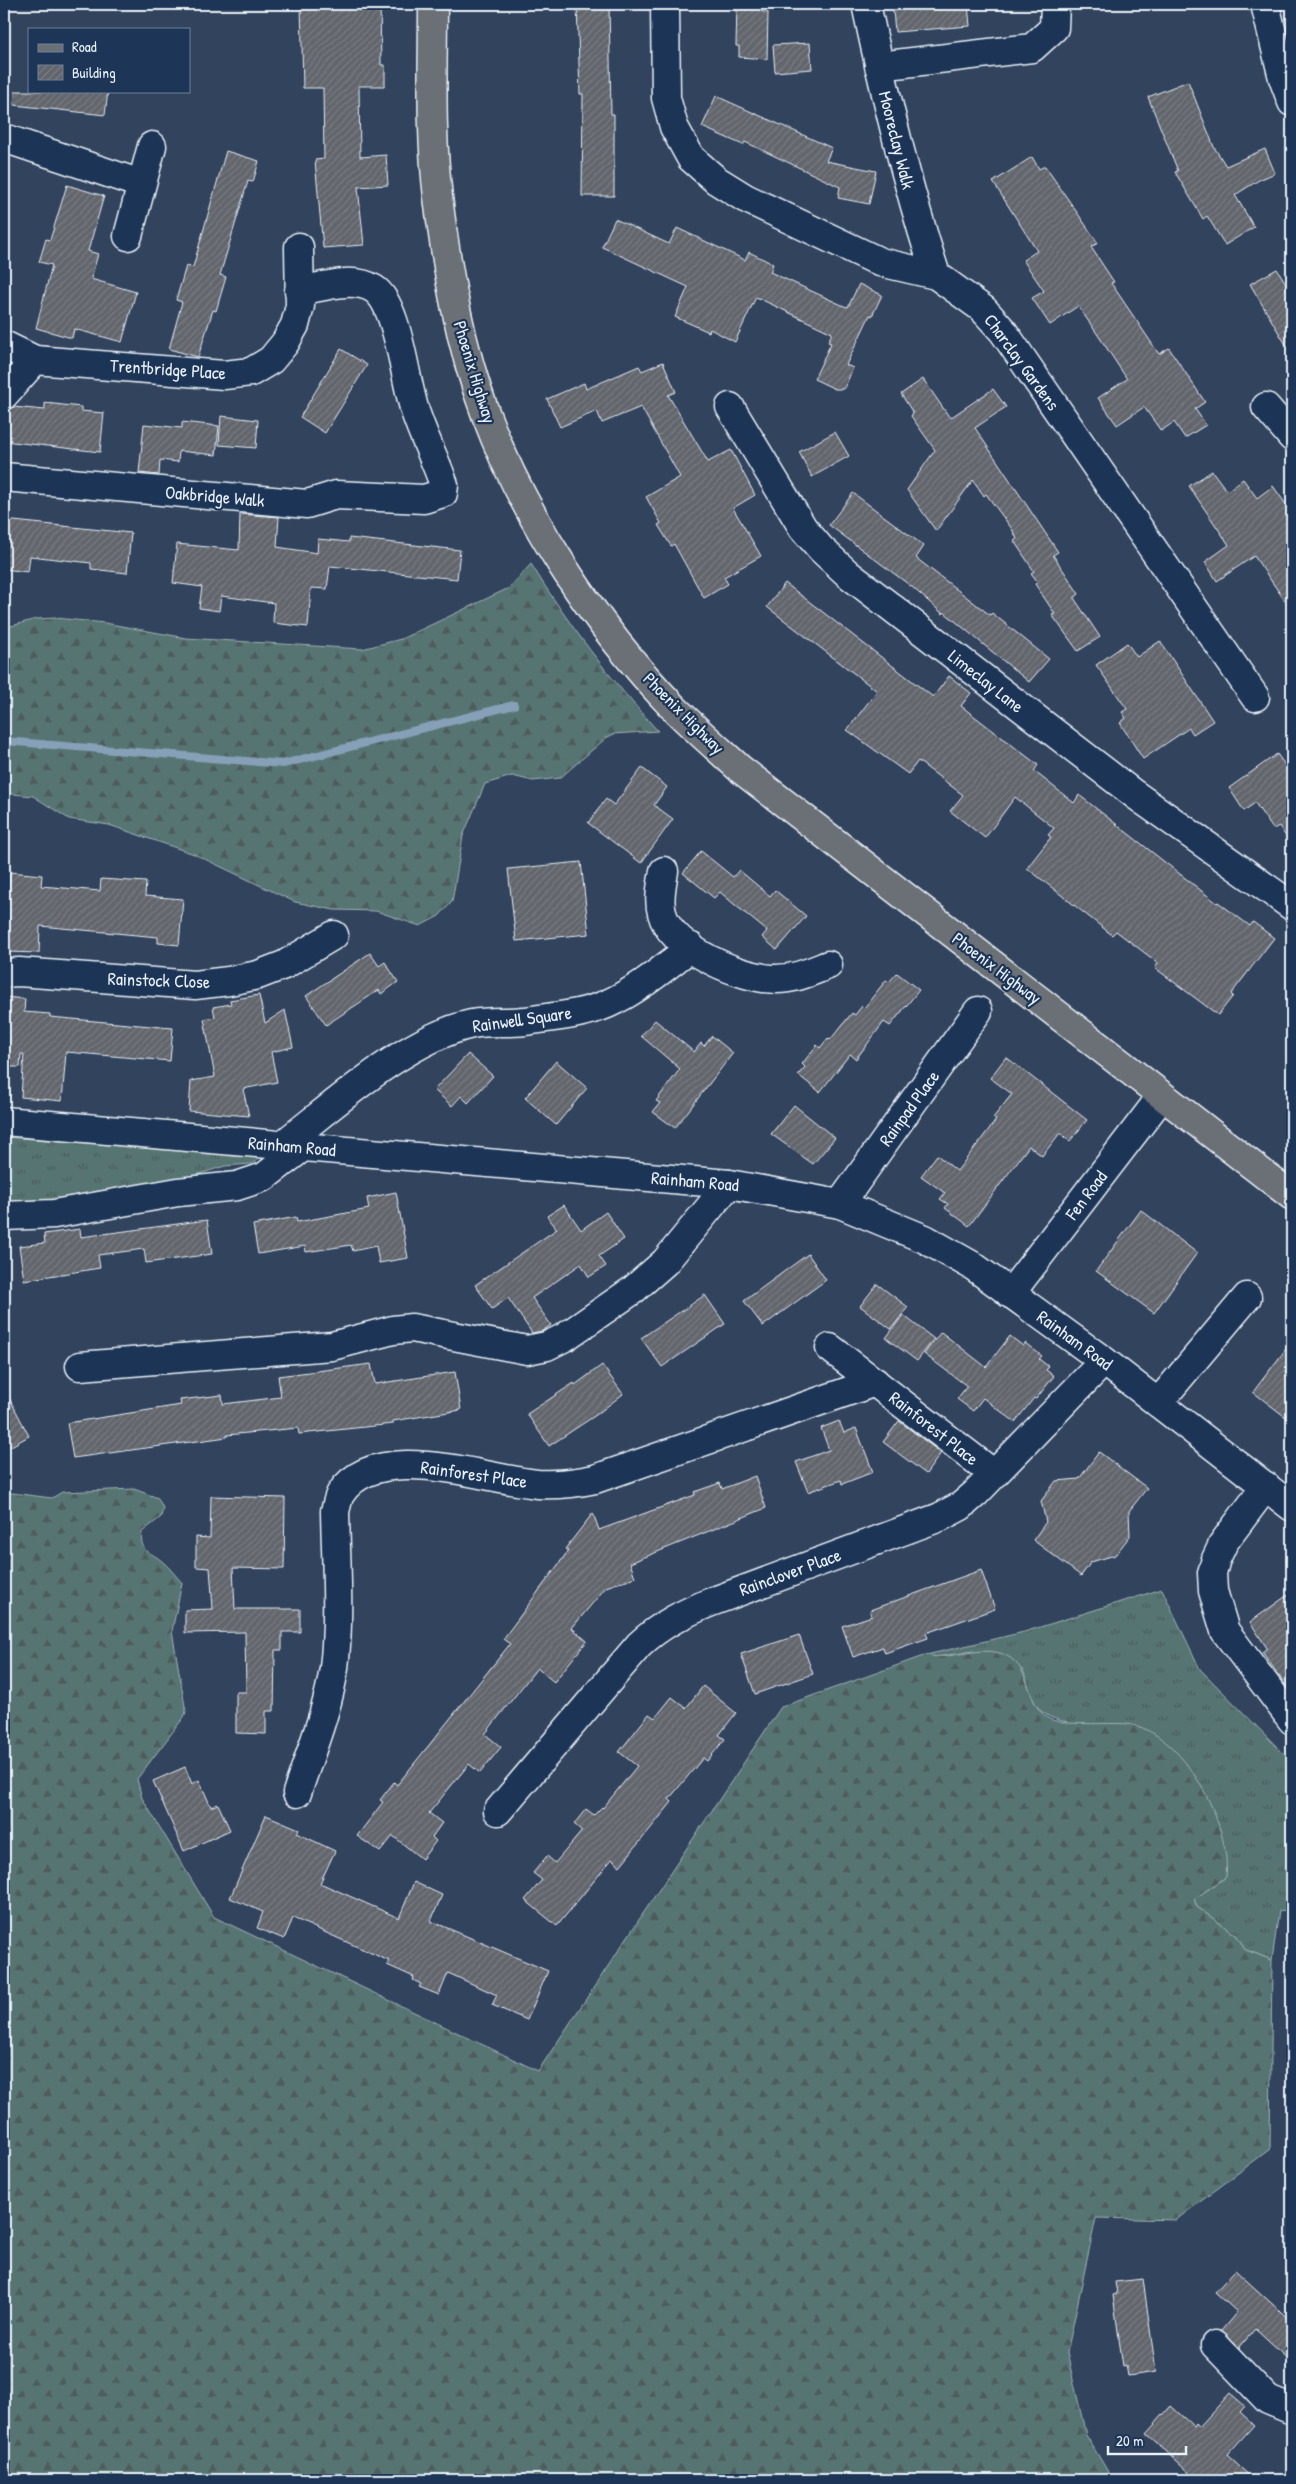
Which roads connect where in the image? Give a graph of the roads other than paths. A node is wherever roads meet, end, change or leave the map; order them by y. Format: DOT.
graph roads {
  1 [pos="433,4"];
  2 [pos="665,4"];
  3 [pos="866,4"];
  4 [pos="1055,4"];
  5 [pos="1265,4"];
  6 [pos="879,66"];
  7 [pos="1292,102"];
  8 [pos="4,138"];
  9 [pos="152,146"];
  10 [pos="142,184"];
  11 [pos="128,236"];
  12 [pos="299,247"];
  13 [pos="936,275"];
  14 [pos="299,291"];
  15 [pos="4,344"];
  16 [pos="35,360"];
  17 [pos="4,395"];
  18 [pos="730,407"];
  19 [pos="1266,407"];
  20 [pos="1292,437"];
  21 [pos="4,477"];
  22 [pos="1255,697"];
  23 [pos="664,870"];
  24 [pos="1292,906"];
  25 [pos="334,935"];
  26 [pos="691,947"];
  27 [pos="828,965"];
  28 [pos="4,973"];
  29 [pos="978,1011"];
  30 [pos="1162,1096"];
  31 [pos="4,1121"];
  32 [pos="292,1146"];
  33 [pos="729,1184"];
  34 [pos="1292,1196"];
  35 [pos="840,1204"];
  36 [pos="4,1216"];
  37 [pos="1010,1294"];
  38 [pos="1247,1297"];
  39 [pos="830,1348"];
  40 [pos="1104,1361"];
  41 [pos="80,1366"];
  42 [pos="875,1382"];
  43 [pos="1158,1403"];
  44 [pos="994,1474"];
  45 [pos="1266,1486"];
  46 [pos="1292,1507"];
  47 [pos="1292,1720"];
  48 [pos="297,1793"];
  49 [pos="498,1811"];
  50 [pos="1215,2345"];
  51 [pos="1292,2410"];
  1 -- 30 [label="main road, Phoenix Highway"];
  2 -- 13 [label="street, Charclay Gardens"];
  3 -- 6 [label="street, Mooreclay Walk"];
  4 -- 6 [label="street"];
  5 -- 7 [label="street"];
  6 -- 13 [label="street, Mooreclay Walk"];
  8 -- 10 [label="street"];
  9 -- 10 [label="street"];
  10 -- 11 [label="street"];
  12 -- 14 [label="street, Trentbridge Place"];
  13 -- 22 [label="street, Charclay Gardens"];
  14 -- 16 [label="street, Trentbridge Place"];
  14 -- 21 [label="street, Oakbridge Walk"];
  15 -- 16 [label="street, Trentbridge Place"];
  16 -- 17 [label="street"];
  18 -- 24 [label="street, Limeclay Lane"];
  19 -- 20 [label="street"];
  23 -- 26 [label="street"];
  25 -- 28 [label="street, Rainstock Close"];
  26 -- 27 [label="street"];
  26 -- 32 [label="street, Rainwell Square"];
  29 -- 35 [label="street, Rainpad Place"];
  30 -- 34 [label="main road, Phoenix Highway"];
  30 -- 37 [label="street, Fen Road"];
  31 -- 32 [label="street, Rainham Road"];
  32 -- 33 [label="street, Rainham Road"];
  32 -- 36 [label="street, Rainwell Square"];
  33 -- 35 [label="street, Rainham Road"];
  33 -- 41 [label="street"];
  35 -- 37 [label="street, Rainham Road"];
  37 -- 40 [label="street, Rainham Road"];
  38 -- 43 [label="street"];
  39 -- 42 [label="street, Rainforest Place"];
  40 -- 43 [label="street, Rainham Road"];
  40 -- 44 [label="street, Rainclover Place"];
  42 -- 44 [label="street, Rainforest Place"];
  42 -- 48 [label="street, Rainforest Place"];
  43 -- 45 [label="street, Rainham Road"];
  44 -- 49 [label="street, Rainclover Place"];
  45 -- 46 [label="street, Rainham Road"];
  45 -- 47 [label="street"];
  50 -- 51 [label="street"];
}
